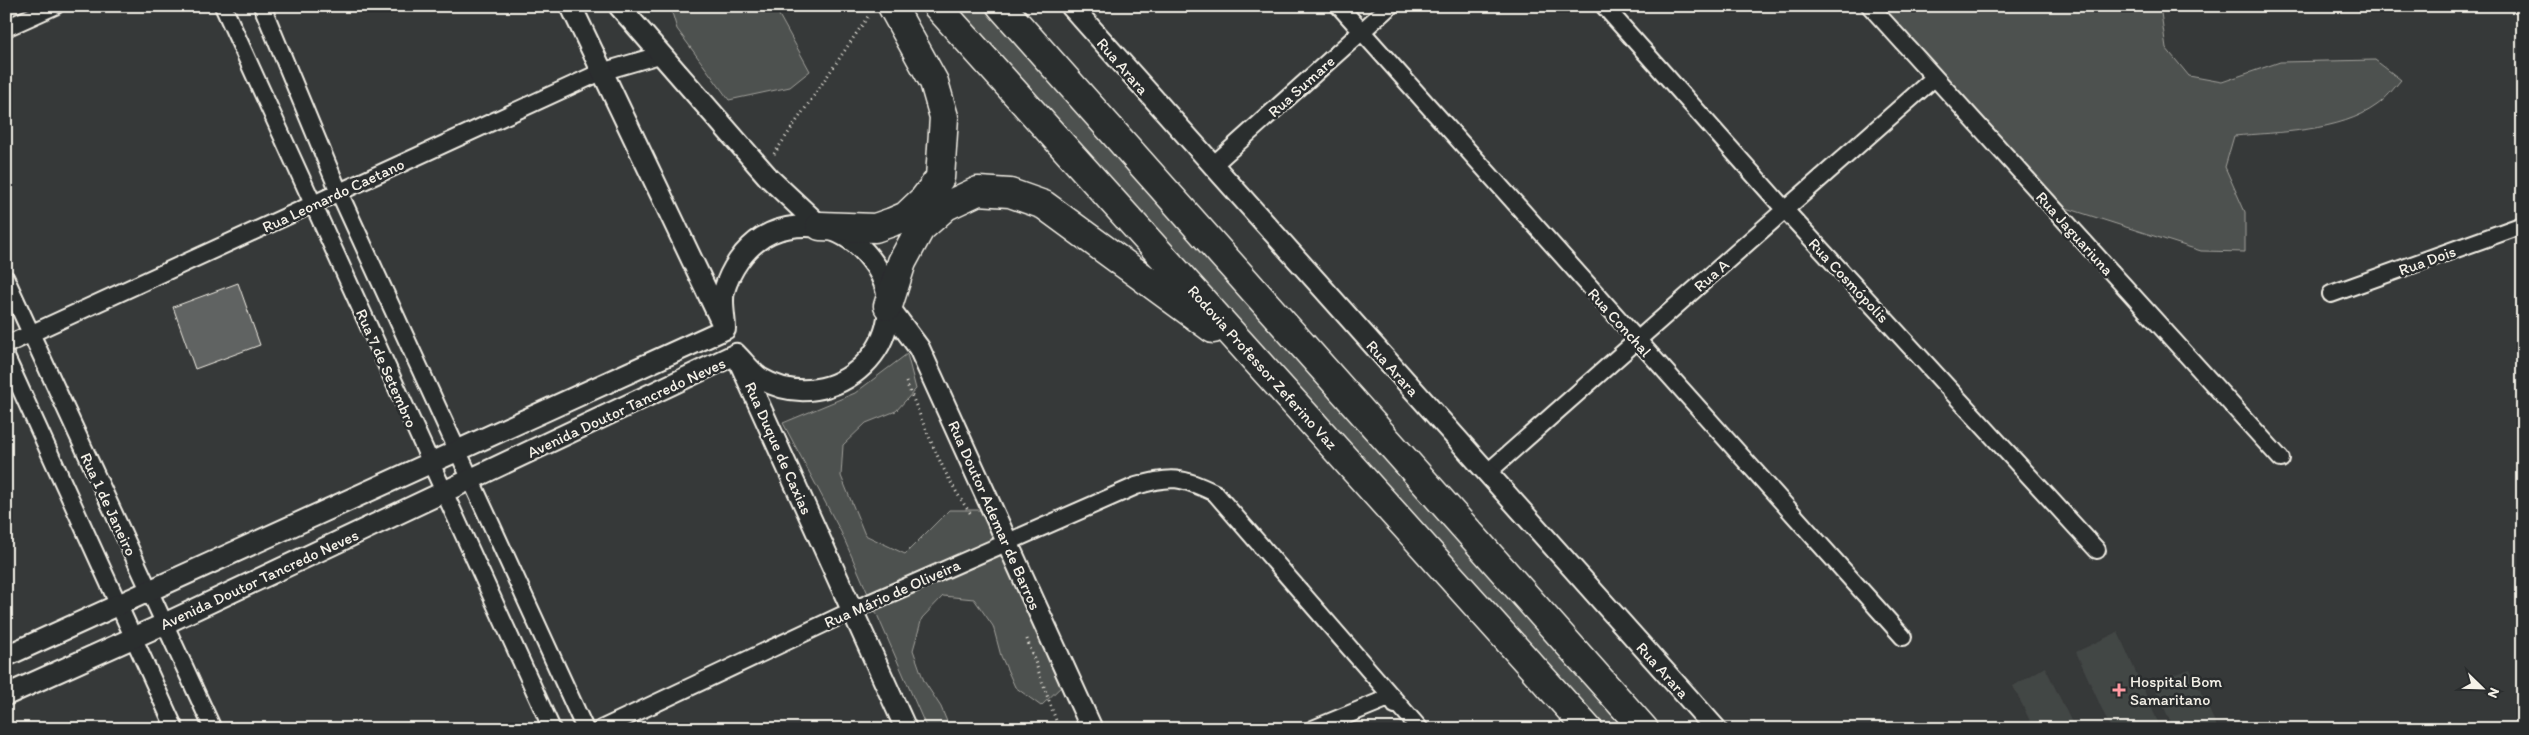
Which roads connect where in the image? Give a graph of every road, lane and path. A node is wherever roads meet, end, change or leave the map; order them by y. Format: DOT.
graph roads {
  1 [pos="55,6"];
  2 [pos="223,6"];
  3 [pos="262,6"];
  4 [pos="571,6"];
  5 [pos="619,6"];
  6 [pos="937,6"];
  7 [pos="1001,6"];
  8 [pos="1071,6"];
  9 [pos="1339,6"];
  10 [pos="1390,6"];
  11 [pos="1604,6"];
  12 [pos="1870,6"];
  13 [pos="883,7"];
  14 [pos="6,28"];
  15 [pos="1362,32"];
  16 [pos="663,54"];
  17 [pos="601,72"];
  18 [pos="1934,78"];
  19 [pos="1212,166"];
  20 [pos="763,170"];
  21 [pos="339,192"];
  22 [pos="313,204"];
  23 [pos="1785,210"];
  24 [pos="2523,225"];
  25 [pos="820,226"];
  26 [pos="6,279"];
  27 [pos="2331,294"];
  28 [pos="888,306"];
  29 [pos="725,329"];
  30 [pos="31,334"];
  31 [pos="1637,341"];
  32 [pos="6,345"];
  33 [pos="736,354"];
  34 [pos="6,357"];
  35 [pos="1269,373"];
  36 [pos="457,450"];
  37 [pos="2281,459"];
  38 [pos="430,463"];
  39 [pos="1488,473"];
  40 [pos="471,480"];
  41 [pos="443,493"];
  42 [pos="1007,541"];
  43 [pos="2097,550"];
  44 [pos="149,590"];
  45 [pos="118,604"];
  46 [pos="852,610"];
  47 [pos="164,624"];
  48 [pos="1903,637"];
  49 [pos="133,638"];
  50 [pos="6,656"];
  51 [pos="6,696"];
  52 [pos="1391,697"];
  53 [pos="175,729"];
  54 [pos="213,729"];
  55 [pos="552,729"];
  56 [pos="585,729"];
  57 [pos="601,729"];
  58 [pos="906,729"];
  59 [pos="1092,729"];
  60 [pos="1313,729"];
  61 [pos="1408,729"];
  62 [pos="1420,729"];
  63 [pos="1588,729"];
  64 [pos="1644,729"];
  65 [pos="1716,729"];
  1 -- 14 [label="street"];
  2 -- 22 [label="street, Rua 7 de Setembro"];
  3 -- 21 [label="street, Rua 7 de Setembro"];
  4 -- 17 [label="street, Rua Duque de Caxias"];
  5 -- 16 [label="street"];
  6 -- 35 [label="highway, Rodovia Professor Zeferino Vaz"];
  7 -- 64 [label="highway"];
  8 -- 19 [label="street, Rua Arara"];
  9 -- 15 [label="street, Rua Conchal"];
  10 -- 15 [label="street, Rua Sumare"];
  11 -- 23 [label="street, Rua Cosmópolis"];
  12 -- 18 [label="street, Rua Jaguariuna"];
  13 -- 20 [label="path"];
  13 -- 25 [label="highway"];
  15 -- 19 [label="street, Rua Sumare"];
  15 -- 31 [label="street, Rua Conchal"];
  16 -- 17 [label="street, Rua Leonardo Caetano"];
  16 -- 20 [label="street"];
  17 -- 21 [label="street, Rua Leonardo Caetano"];
  17 -- 29 [label="street, Rua Duque de Caxias"];
  18 -- 23 [label="street, Rua A"];
  18 -- 37 [label="street, Rua Jaguariuna"];
  19 -- 39 [label="street, Rua Arara"];
  20 -- 25 [label="street"];
  21 -- 22 [label="street, Rua Leonardo Caetano"];
  21 -- 36 [label="street, Rua 7 de Setembro"];
  22 -- 30 [label="street, Rua Leonardo Caetano"];
  22 -- 38 [label="street, Rua 7 de Setembro"];
  23 -- 31 [label="street, Rua A"];
  23 -- 43 [label="street, Rua Cosmópolis"];
  24 -- 27 [label="street, Rua Dois"];
  25 -- 28 [label="street, Avenida Doutor Tancredo Neves"];
  25 -- 29 [label="street, Avenida Doutor Tancredo Neves"];
  26 -- 30 [label="street, Rua 1 de Janeiro"];
  28 -- 33 [label="street, Avenida Doutor Tancredo Neves"];
  28 -- 35 [label="highway"];
  28 -- 42 [label="street, Rua Doutor Ademar de Barros"];
  29 -- 33 [label="street, Rua Duque de Caxias"];
  29 -- 36 [label="street, Avenida Doutor Tancredo Neves"];
  30 -- 32 [label="street, Rua Leonardo Caetano"];
  30 -- 44 [label="street, Rua 1 de Janeiro"];
  31 -- 39 [label="street, Rua A"];
  31 -- 48 [label="street, Rua Conchal"];
  33 -- 40 [label="street, Avenida Doutor Tancredo Neves"];
  33 -- 46 [label="street, Rua Duque de Caxias"];
  34 -- 45 [label="street, Rua 1 de Janeiro"];
  35 -- 63 [label="highway, Rodovia Professor Zeferino Vaz"];
  36 -- 38 [label="street, Avenida Doutor Tancredo Neves"];
  36 -- 40 [label="street, Rua 7 de Setembro"];
  38 -- 41 [label="street, Rua 7 de Setembro"];
  38 -- 44 [label="street, Avenida Doutor Tancredo Neves"];
  39 -- 65 [label="street, Rua Arara"];
  40 -- 41 [label="street, Avenida Doutor Tancredo Neves"];
  40 -- 56 [label="street, Rua 7 de Setembro"];
  41 -- 47 [label="street, Avenida Doutor Tancredo Neves"];
  41 -- 55 [label="street, Rua 7 de Setembro"];
  42 -- 46 [label="street, Rua Mário de Oliveira"];
  42 -- 52 [label="street, Rua Mário de Oliveira"];
  42 -- 59 [label="street, Rua Doutor Ademar de Barros"];
  44 -- 45 [label="street, Avenida Doutor Tancredo Neves"];
  44 -- 47 [label="street, Rua 1 de Janeiro"];
  45 -- 49 [label="street, Rua 1 de Janeiro"];
  45 -- 50 [label="street, Avenida Doutor Tancredo Neves"];
  46 -- 57 [label="street, Rua Mário de Oliveira"];
  46 -- 58 [label="street, Rua Duque de Caxias"];
  47 -- 49 [label="street, Avenida Doutor Tancredo Neves"];
  47 -- 54 [label="street, Rua 1 de Janeiro"];
  49 -- 51 [label="street, Avenida Doutor Tancredo Neves"];
  49 -- 53 [label="street, Rua 1 de Janeiro"];
  52 -- 60 [label="street"];
  52 -- 61 [label="street"];
  52 -- 62 [label="street"];
}
